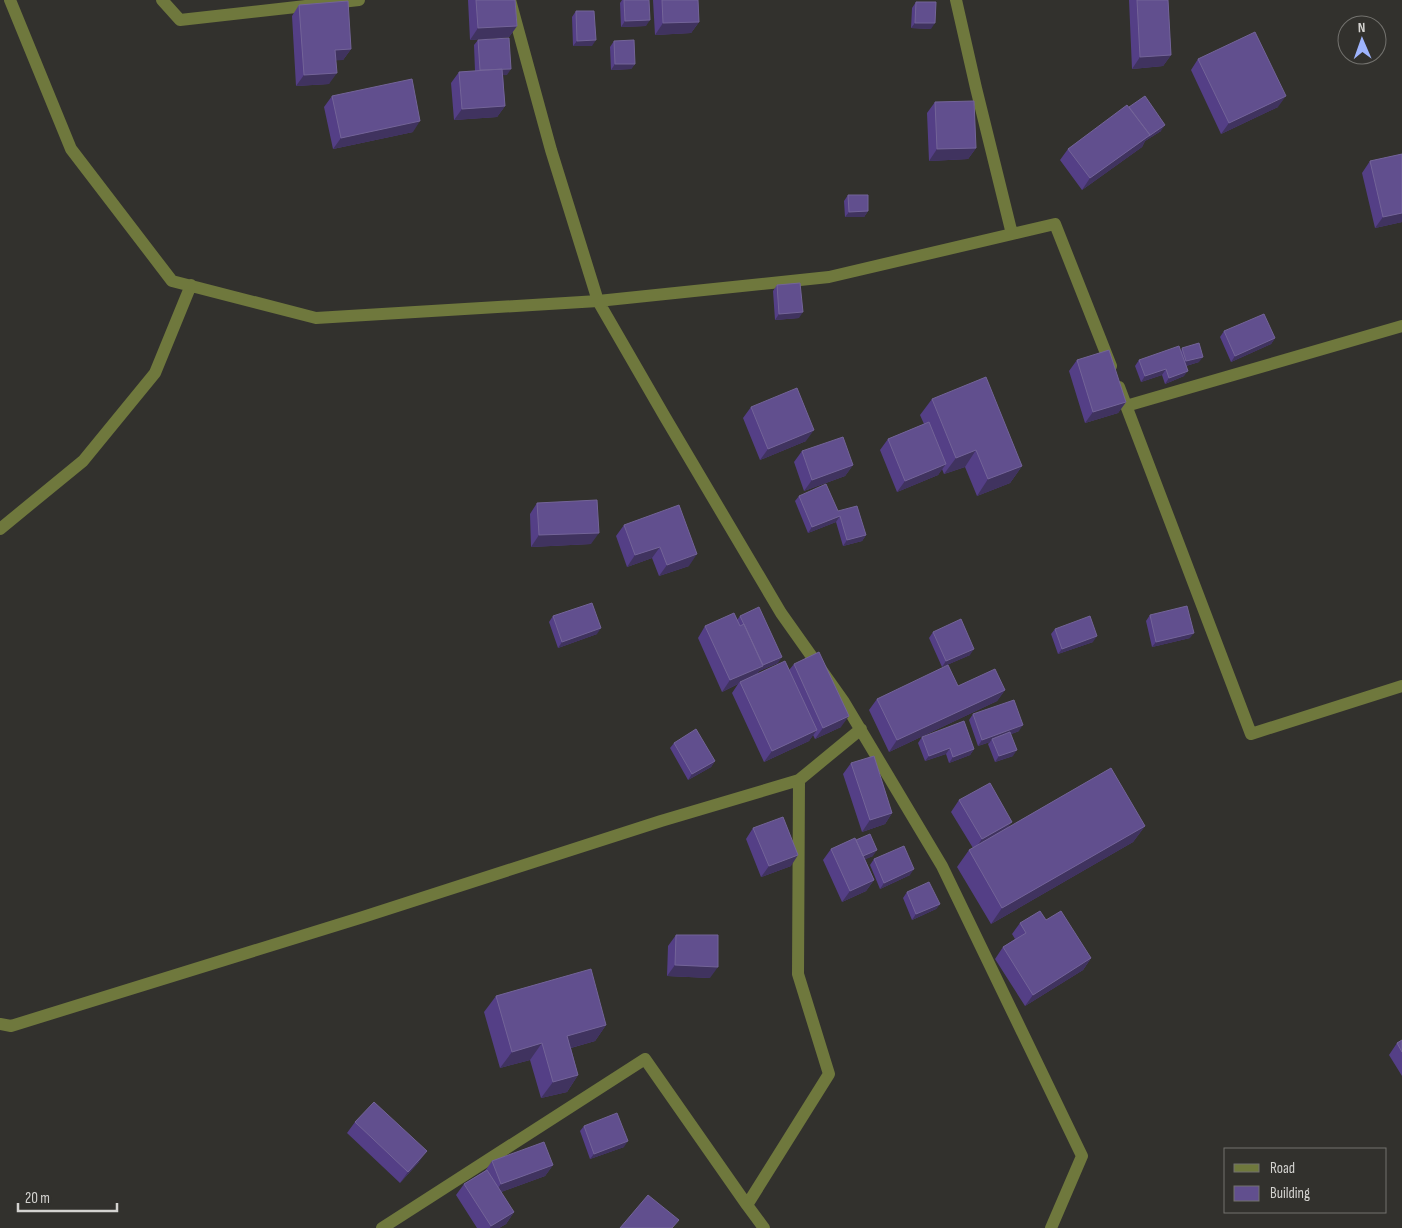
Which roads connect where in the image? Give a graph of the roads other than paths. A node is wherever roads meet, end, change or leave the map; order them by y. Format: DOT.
graph roads {
  1 [pos="10,0"];
  2 [pos="162,0"];
  3 [pos="359,0"];
  4 [pos="510,0"];
  5 [pos="956,0"];
  6 [pos="1012,234"];
  7 [pos="191,285"];
  8 [pos="598,301"];
  9 [pos="1402,326"];
  10 [pos="1126,406"];
  11 [pos="0,529"];
  12 [pos="1402,686"];
  13 [pos="861,729"];
  14 [pos="799,780"];
  15 [pos="0,1024"];
  16 [pos="747,1206"];
  17 [pos="382,1228"];
  18 [pos="764,1228"];
  19 [pos="1051,1228"];
  1 -- 7 [label="street"];
  2 -- 3 [label="street"];
  4 -- 8 [label="street"];
  5 -- 6 [label="street"];
  6 -- 8 [label="street"];
  6 -- 10 [label="street"];
  7 -- 8 [label="street"];
  7 -- 11 [label="street"];
  8 -- 13 [label="street"];
  9 -- 10 [label="street"];
  10 -- 12 [label="street"];
  13 -- 14 [label="street"];
  13 -- 19 [label="street"];
  14 -- 15 [label="street"];
  14 -- 16 [label="street"];
  16 -- 17 [label="street"];
  16 -- 18 [label="street"];
}
